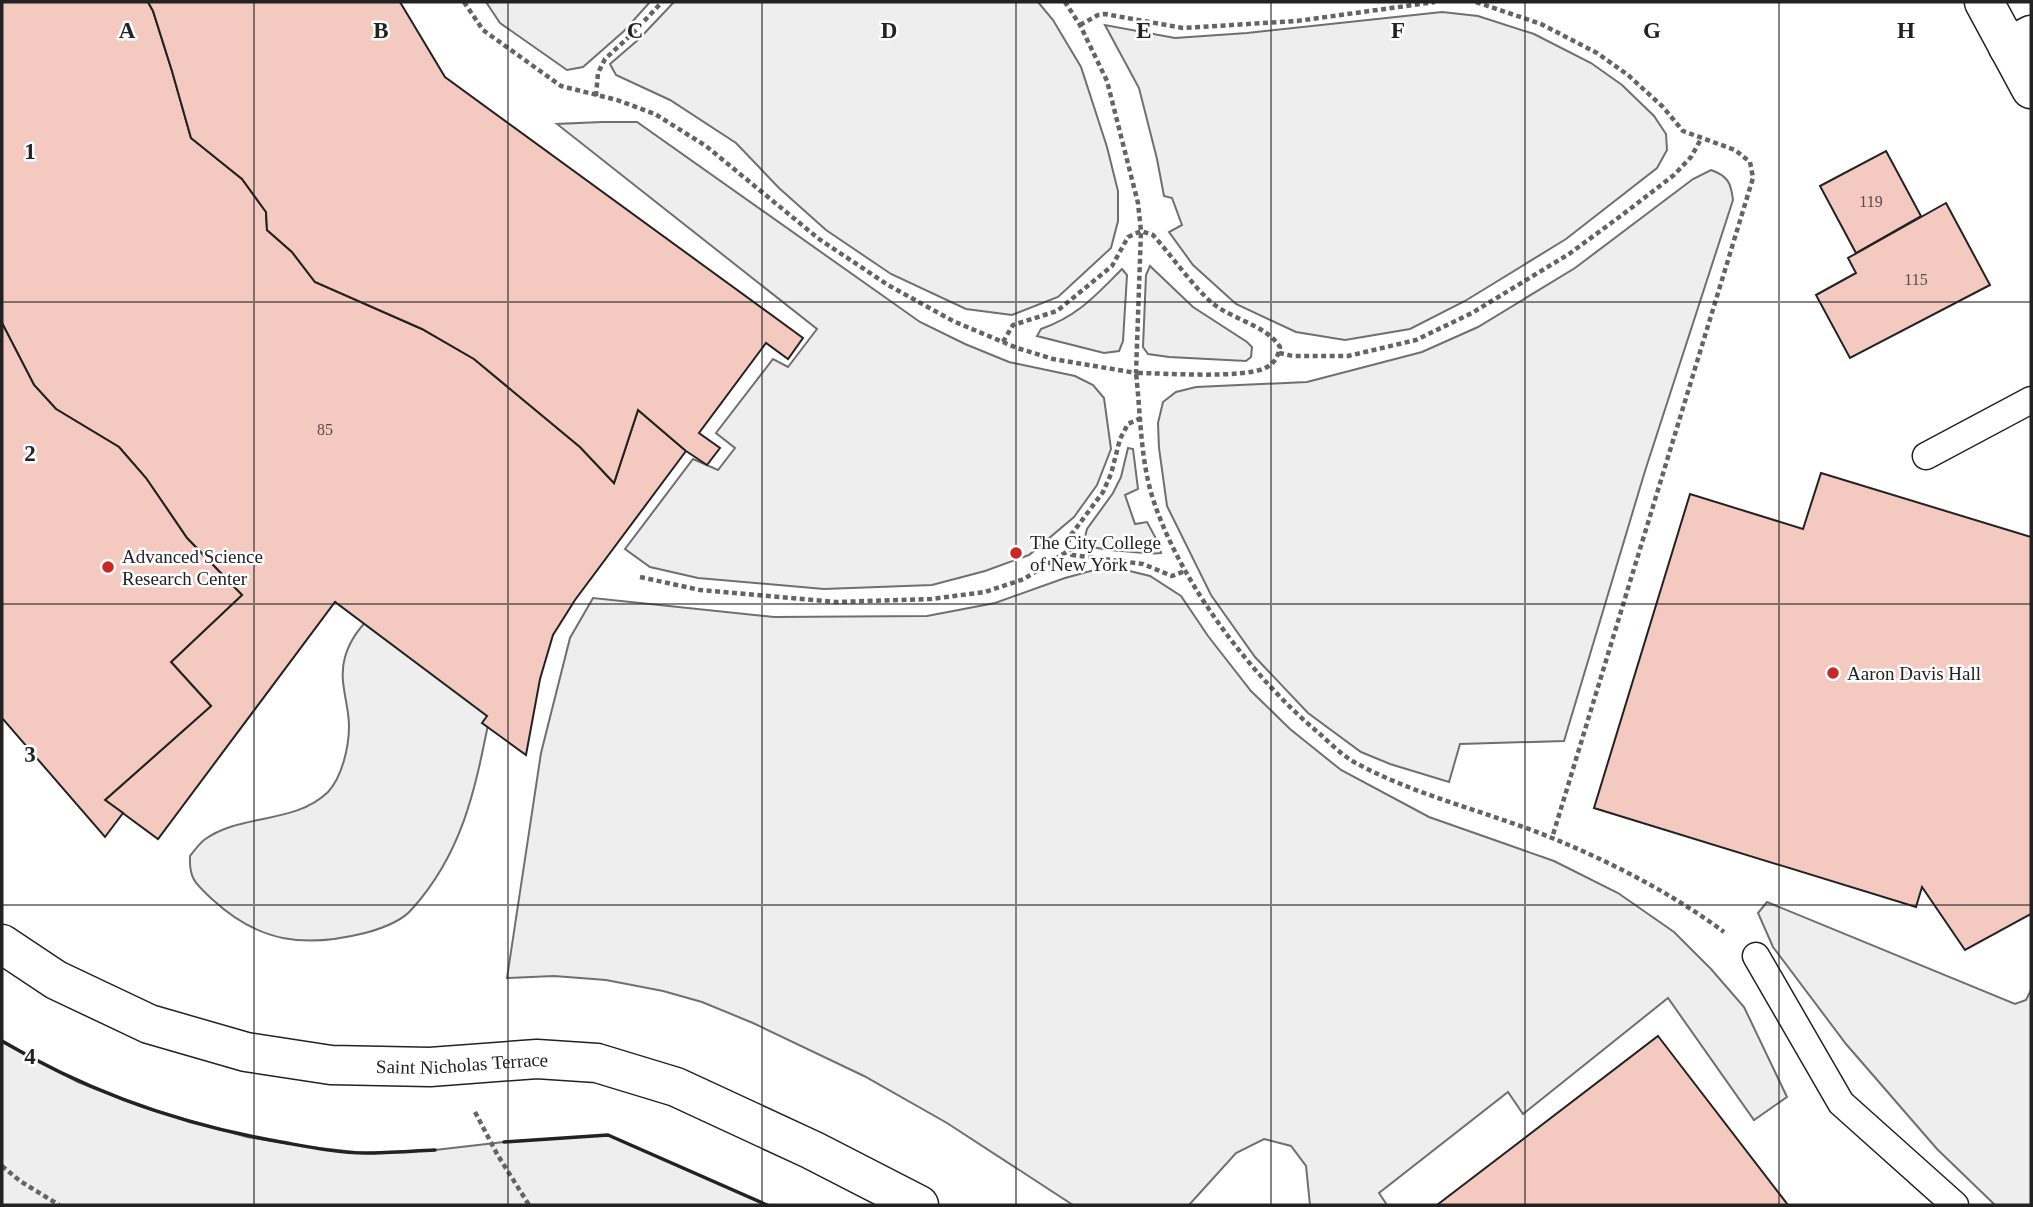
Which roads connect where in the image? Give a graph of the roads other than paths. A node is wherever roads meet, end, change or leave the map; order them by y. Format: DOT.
graph roads {
  1 [pos="1984,2"];
  2 [pos="2020,41"];
  3 [pos="2031,89"];
  4 [pos="2031,400"];
  5 [pos="1926,456"];
  6 [pos="2,944"];
  7 [pos="1756,956"];
  8 [pos="919,1205"];
  9 [pos="1955,1205"];
  1 -- 2 [label="street"];
  2 -- 3 [label="street"];
  4 -- 5 [label="lane"];
  6 -- 8 [label="street, Saint Nicholas Terrace"];
  7 -- 9 [label="lane"];
}
